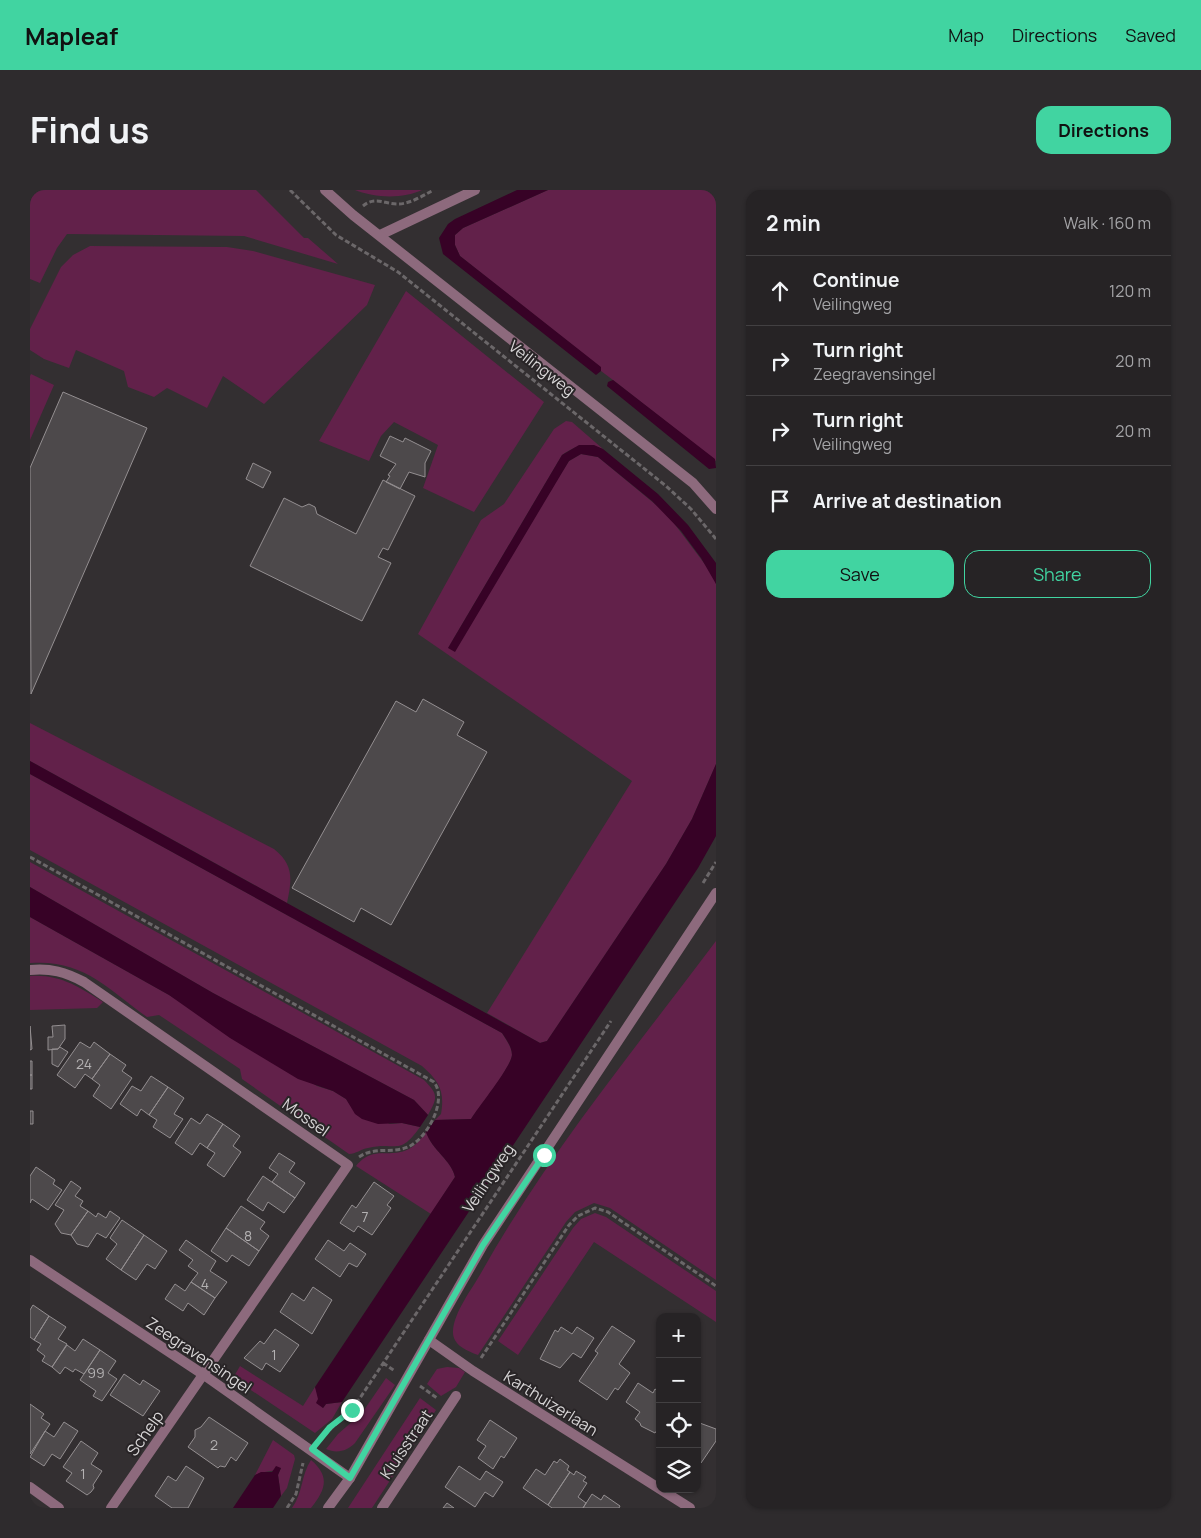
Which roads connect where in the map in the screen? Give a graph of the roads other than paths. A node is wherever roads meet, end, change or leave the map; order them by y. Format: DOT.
graph roads {
  1 [pos="325,190"];
  2 [pos="475,190"];
  3 [pos="380,235"];
  4 [pos="716,509"];
  5 [pos="716,893"];
  6 [pos="30,970"];
  7 [pos="30,1260"];
  8 [pos="429,1340"];
  9 [pos="204,1375"];
  10 [pos="456,1396"];
  11 [pos="350,1478"];
  12 [pos="656,1486"];
  13 [pos="30,1487"];
  14 [pos="666,1493"];
  15 [pos="59,1508"];
  16 [pos="112,1508"];
  17 [pos="328,1508"];
  18 [pos="382,1508"];
  19 [pos="690,1508"];
  1 -- 3 [label="street, Veilingweg"];
  2 -- 3 [label="street"];
  3 -- 4 [label="street, Veilingweg"];
  5 -- 8 [label="street, Veilingweg"];
  6 -- 9 [label="street, Mossel"];
  7 -- 9 [label="street, Zeegravensingel"];
  8 -- 11 [label="street, Veilingweg"];
  8 -- 12 [label="street, Karthuizerlaan"];
  9 -- 11 [label="street, Zeegravensingel"];
  9 -- 16 [label="street, Schelp"];
  10 -- 18 [label="street, Kluisstraat"];
  11 -- 17 [label="street, Veilingweg"];
  13 -- 15 [label="street"];
  14 -- 19 [label="street, Karthuizerlaan"];
}
